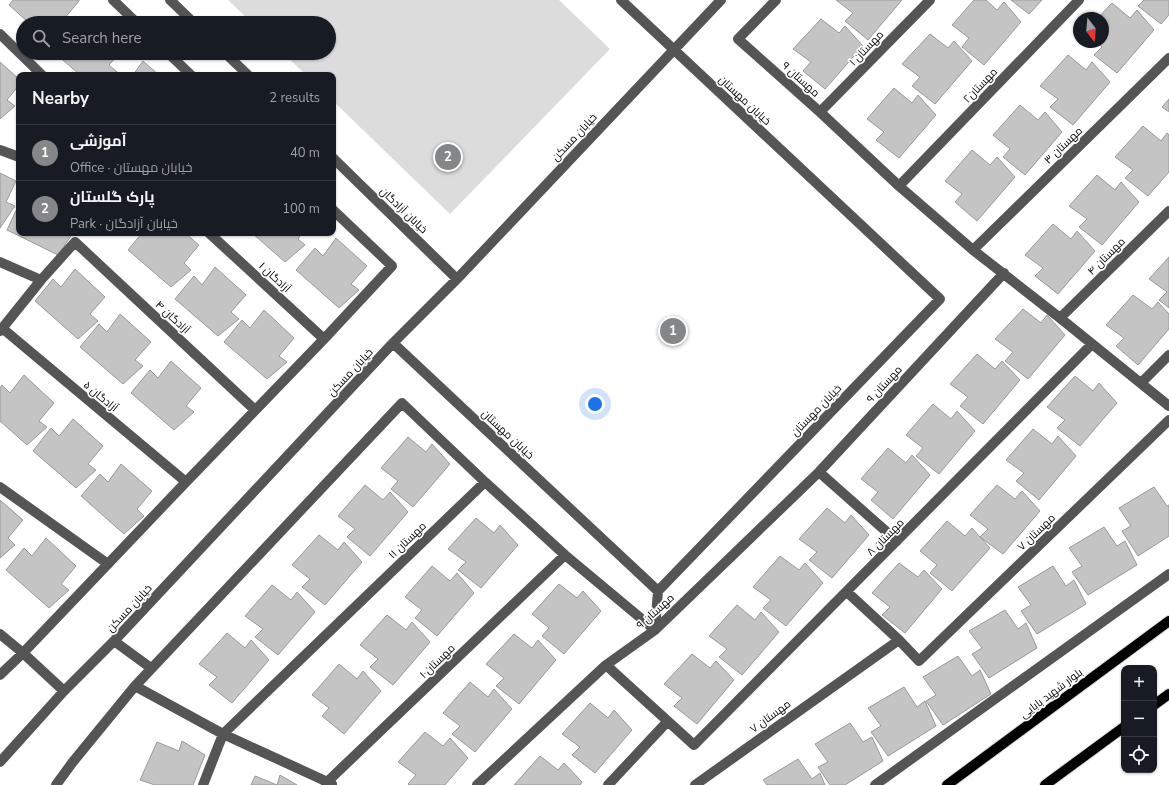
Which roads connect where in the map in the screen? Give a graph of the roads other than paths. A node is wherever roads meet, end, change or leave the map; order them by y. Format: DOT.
graph roads {
  1 [pos="112,0"];
  2 [pos="170,0"];
  3 [pos="621,0"];
  4 [pos="720,0"];
  5 [pos="776,0"];
  6 [pos="930,0"];
  7 [pos="1078,0"];
  8 [pos="129,16"];
  9 [pos="187,16"];
  10 [pos="0,34"];
  11 [pos="16,50"];
  12 [pos="673,50"];
  13 [pos="1169,58"];
  14 [pos="27,60"];
  15 [pos="175,60"];
  16 [pos="232,60"];
  17 [pos="39,72"];
  18 [pos="188,72"];
  19 [pos="245,72"];
  20 [pos="820,112"];
  21 [pos="0,150"];
  22 [pos="16,156"];
  23 [pos="336,161"];
  24 [pos="899,186"];
  25 [pos="1169,210"];
  26 [pos="336,213"];
  27 [pos="212,236"];
  28 [pos="973,250"];
  29 [pos="0,262"];
  30 [pos="1004,273"];
  31 [pos="457,279"];
  32 [pos="41,280"];
  33 [pos="1060,318"];
  34 [pos="1,330"];
  35 [pos="324,339"];
  36 [pos="393,343"];
  37 [pos="1092,344"];
  38 [pos="1169,355"];
  39 [pos="1141,383"];
  40 [pos="1169,406"];
  41 [pos="255,410"];
  42 [pos="1169,420"];
  43 [pos="819,472"];
  44 [pos="186,482"];
  45 [pos="485,482"];
  46 [pos="0,487"];
  47 [pos="898,541"];
  48 [pos="565,555"];
  49 [pos="108,564"];
  50 [pos="1169,574"];
  51 [pos="658,591"];
  52 [pos="847,592"];
  53 [pos="1169,621"];
  54 [pos="655,630"];
  55 [pos="0,634"];
  56 [pos="899,640"];
  57 [pos="114,642"];
  58 [pos="23,653"];
  59 [pos="606,665"];
  60 [pos="152,668"];
  61 [pos="0,675"];
  62 [pos="135,686"];
  63 [pos="64,691"];
  64 [pos="1169,694"];
  65 [pos="1157,703"];
  66 [pos="667,722"];
  67 [pos="1121,729"];
  68 [pos="223,734"];
  69 [pos="0,762"];
  70 [pos="329,784"];
  71 [pos="56,785"];
  72 [pos="203,785"];
  73 [pos="477,785"];
  74 [pos="608,785"];
  75 [pos="695,785"];
  76 [pos="875,785"];
  77 [pos="947,785"];
  78 [pos="1045,785"];
  1 -- 8 [label="street"];
  2 -- 9 [label="street"];
  3 -- 12 [label="street, خیابان مهستان"];
  4 -- 12 [label="street, خیابان مسکن"];
  5 -- 20 [label="street, مهستان ۹"];
  6 -- 20 [label="street, مهستان ۱"];
  7 -- 24 [label="street, مهستان۲"];
  10 -- 11 [label="street"];
  12 -- 31 [label="street, خیابان مسکن"];
  12 -- 51 [label="street, خیابان مهستان"];
  13 -- 28 [label="street, مهستان ۳"];
  14 -- 17 [label="street"];
  15 -- 18 [label="street"];
  16 -- 19 [label="street"];
  20 -- 24 [label="street, مهستان ۹"];
  21 -- 22 [label="street"];
  23 -- 31 [label="street, خیابان آزادگان"];
  24 -- 28 [label="street, مهستان ۹"];
  25 -- 33 [label="street, مهستان ۴"];
  26 -- 35 [label="street"];
  27 -- 35 [label="street, آزادگان ۱"];
  28 -- 30 [label="street, مهستان ۹"];
  29 -- 32 [label="street"];
  30 -- 33 [label="street"];
  30 -- 43 [label="street, مهستان ۹"];
  31 -- 36 [label="street, خیابان مسکن"];
  32 -- 34 [label="street"];
  32 -- 41 [label="street, آزادگان ۴"];
  33 -- 37 [label="street"];
  34 -- 44 [label="street, آزادگان ۵"];
  35 -- 41 [label="street"];
  36 -- 51 [label="street, خیابان مهستان"];
  36 -- 57 [label="street, خیابان مسکن"];
  37 -- 39 [label="street"];
  37 -- 47 [label="street, مهستان ۸"];
  38 -- 39 [label="street"];
  39 -- 40 [label="street"];
  41 -- 44 [label="street"];
  42 -- 56 [label="street, مهستان ۷"];
  43 -- 47 [label="street"];
  43 -- 54 [label="street, مهستان ۹"];
  44 -- 49 [label="street"];
  45 -- 48 [label="street"];
  45 -- 60 [label="street"];
  45 -- 68 [label="street, مهستان ۱۱"];
  46 -- 49 [label="street"];
  47 -- 52 [label="street, مهستان ۸"];
  48 -- 54 [label="street"];
  48 -- 70 [label="street, مهستان۱۰"];
  49 -- 58 [label="street"];
  50 -- 76 [label="street"];
  51 -- 54 [label="street"];
  52 -- 56 [label="street"];
  52 -- 66 [label="street, مهستان ۸"];
  53 -- 77 [label="main road, بلوار شهید بابایی"];
  54 -- 59 [label="street, مهستان ۹"];
  55 -- 58 [label="street"];
  56 -- 75 [label="street, مهستان ۷"];
  57 -- 60 [label="street"];
  57 -- 63 [label="street, خیابان مسکن"];
  58 -- 61 [label="street"];
  58 -- 63 [label="street"];
  59 -- 66 [label="street"];
  59 -- 73 [label="street, مهستان ۹"];
  60 -- 62 [label="street"];
  62 -- 68 [label="street"];
  62 -- 71 [label="street"];
  63 -- 69 [label="street, خیابان مسکن"];
  64 -- 65 [label="main road"];
  66 -- 74 [label="street"];
  67 -- 78 [label="main road"];
  68 -- 70 [label="street"];
  68 -- 72 [label="street, مهستان ۱۱"];
}
